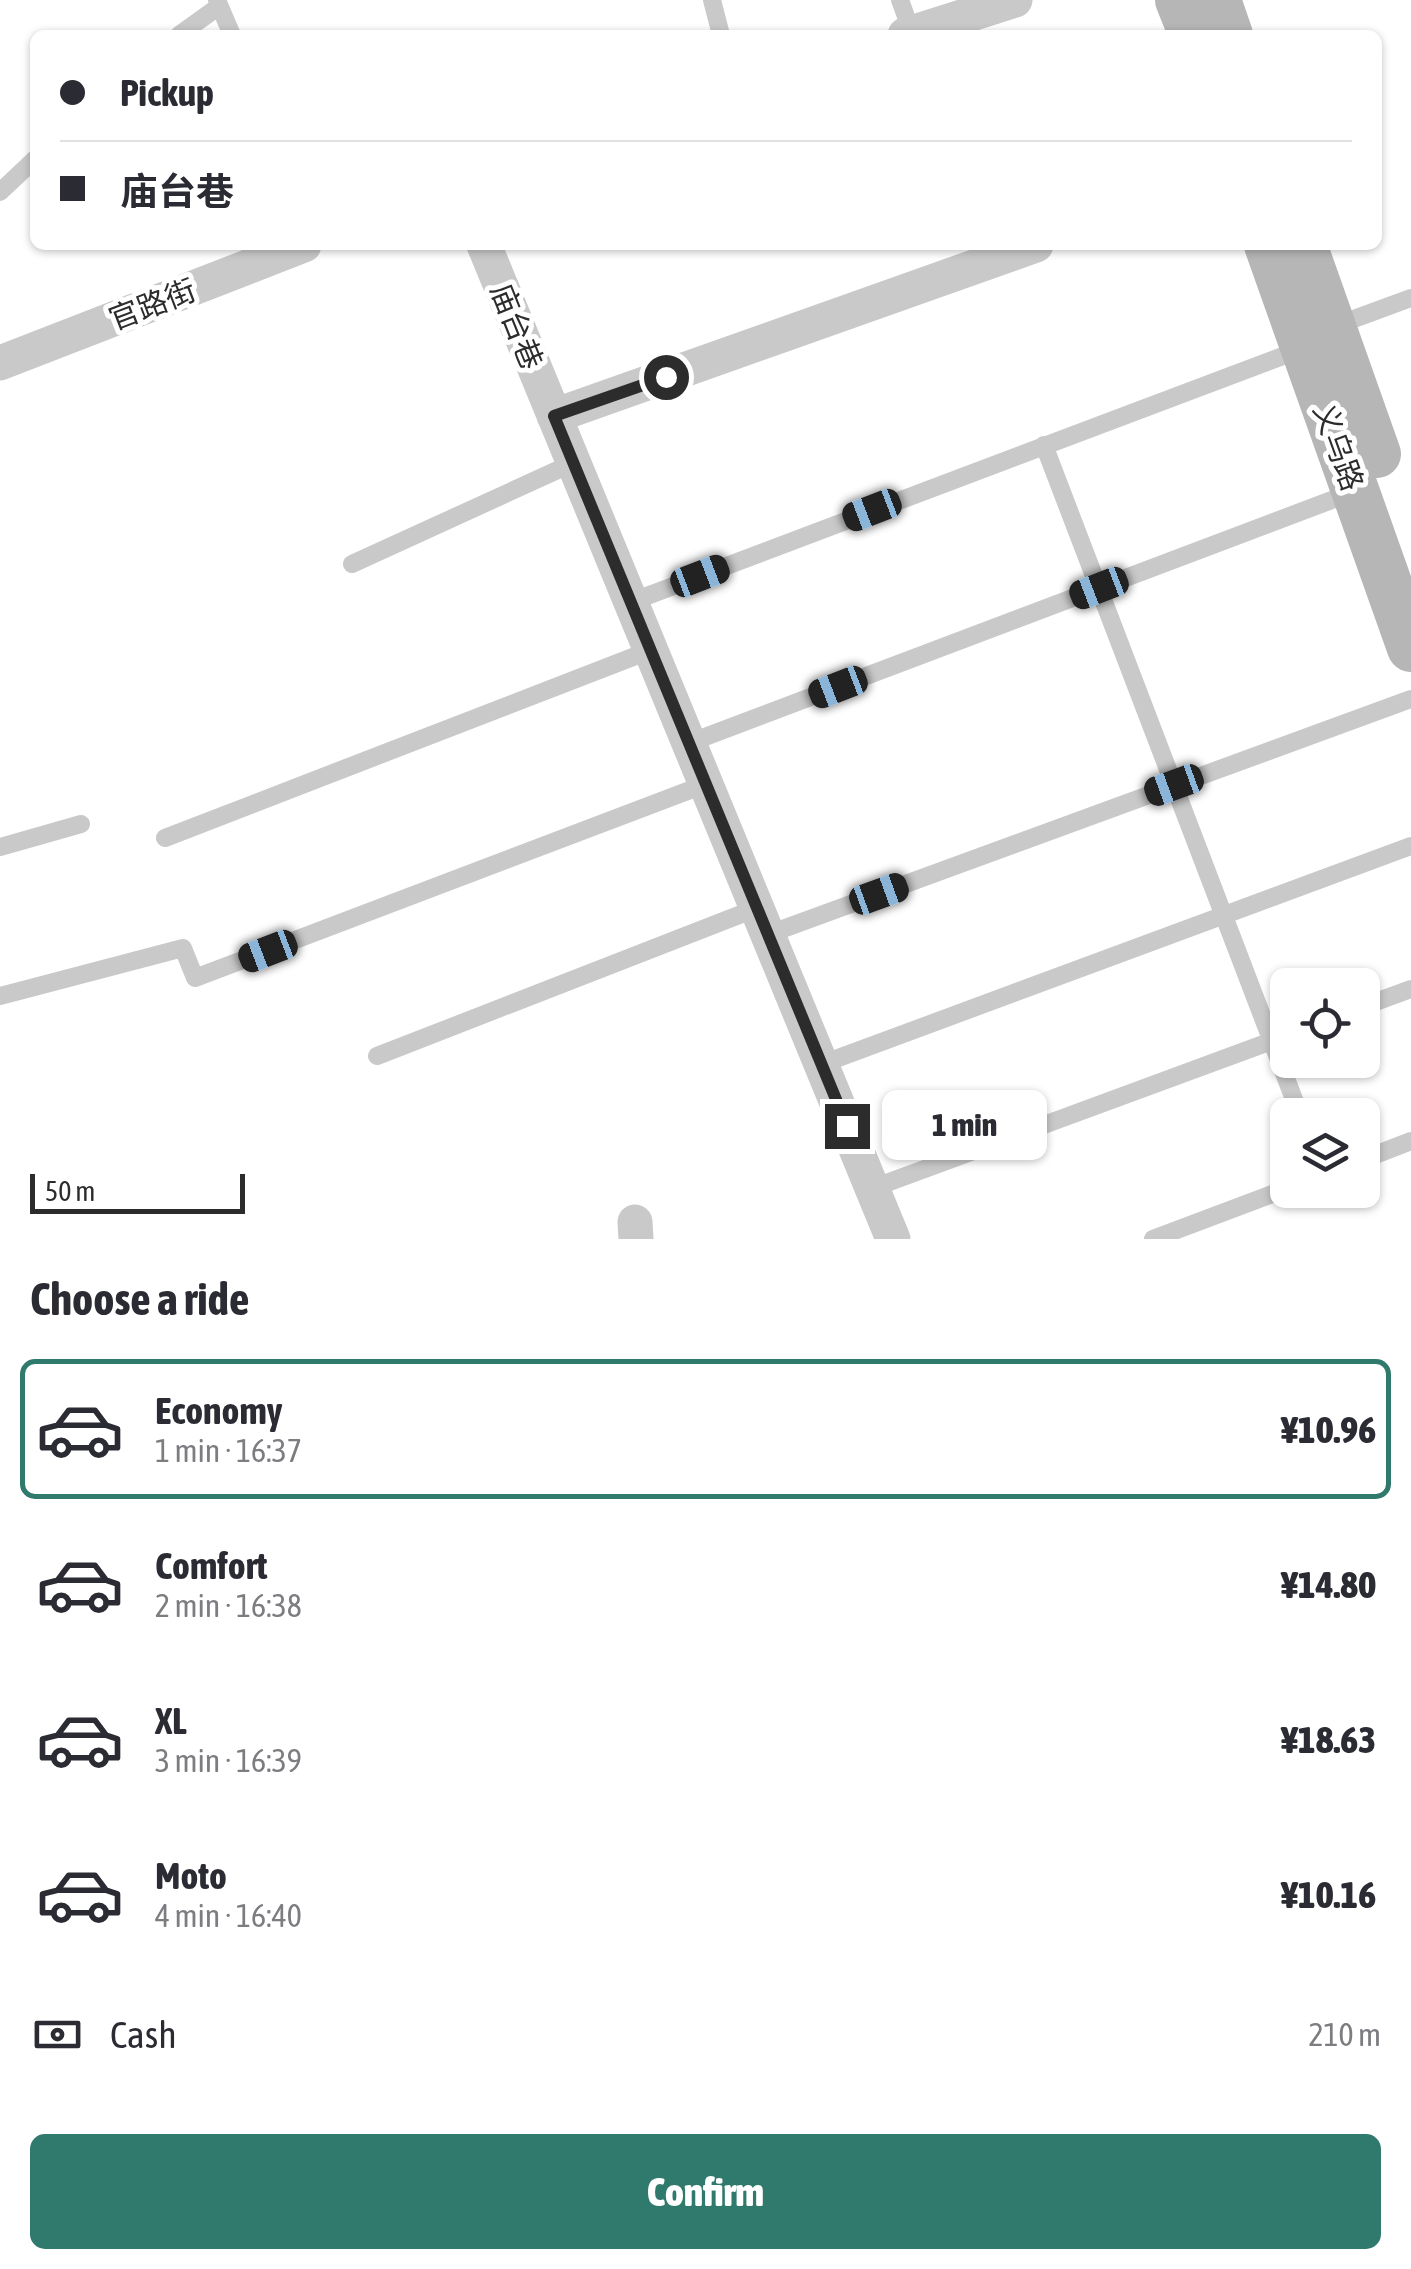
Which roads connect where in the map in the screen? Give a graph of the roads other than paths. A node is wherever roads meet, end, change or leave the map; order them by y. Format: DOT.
graph roads {
  1 [pos="712,0"];
  2 [pos="1015,0"];
  3 [pos="1179,0"];
  4 [pos="1217,0"];
  5 [pos="218,4"];
  6 [pos="906,23"];
  7 [pos="184,30"];
  8 [pos="230,30"];
  9 [pos="720,30"];
  10 [pos="1191,30"];
  11 [pos="1227,30"];
  12 [pos="30,164"];
  13 [pos="0,192"];
  14 [pos="291,250"];
  15 [pos="486,250"];
  16 [pos="1022,250"];
  17 [pos="1271,250"];
  18 [pos="1304,250"];
  19 [pos="1411,298"];
  20 [pos="1318,338"];
  21 [pos="0,363"];
  22 [pos="554,416"];
  23 [pos="1044,445"];
  24 [pos="574,462"];
  25 [pos="1354,491"];
  26 [pos="1411,552"];
  27 [pos="352,564"];
  28 [pos="1099,588"];
  29 [pos="631,602"];
  30 [pos="1411,648"];
  31 [pos="651,650"];
  32 [pos="1411,699"];
  33 [pos="689,743"];
  34 [pos="706,784"];
  35 [pos="1174,785"];
  36 [pos="81,824"];
  37 [pos="165,838"];
  38 [pos="0,846"];
  39 [pos="1411,846"];
  40 [pos="1224,915"];
  41 [pos="763,921"];
  42 [pos="1411,989"];
  43 [pos="0,996"];
  44 [pos="1380,1000"];
  45 [pos="1270,1016"];
  46 [pos="1270,1042"];
  47 [pos="377,1056"];
  48 [pos="822,1064"];
  49 [pos="1411,1141"];
  50 [pos="1380,1153"];
  51 [pos="873,1188"];
  52 [pos="1270,1195"];
  53 [pos="894,1239"];
  54 [pos="1154,1239"];
  1 -- 9 [label="lane"];
  2 -- 6 [label="street"];
  3 -- 10 [label="main road"];
  4 -- 11 [label="main road"];
  5 -- 7 [label="lane"];
  5 -- 8 [label="lane"];
  12 -- 13 [label="lane"];
  14 -- 21 [label="street, 官路街"];
  15 -- 22 [label="street, 庙台巷"];
  16 -- 22 [label="street"];
  17 -- 20 [label="main road, 义乌路"];
  18 -- 20 [label="main road, 义乌路"];
  19 -- 20 [label="lane"];
  20 -- 23 [label="lane"];
  20 -- 25 [label="main road, 义乌路"];
  20 -- 26 [label="main road, 义乌路"];
  22 -- 24 [label="street, 庙台巷"];
  23 -- 28 [label="lane"];
  23 -- 29 [label="lane"];
  24 -- 27 [label="lane"];
  24 -- 29 [label="street, 庙台巷"];
  25 -- 28 [label="lane"];
  25 -- 30 [label="main road, 义乌路"];
  28 -- 33 [label="lane"];
  28 -- 35 [label="lane"];
  29 -- 31 [label="street, 庙台巷"];
  31 -- 33 [label="street, 庙台巷"];
  31 -- 37 [label="lane"];
  32 -- 35 [label="lane"];
  33 -- 34 [label="street, 庙台巷"];
  34 -- 41 [label="street, 庙台巷"];
  34 -- 43 [label="lane"];
  35 -- 40 [label="lane"];
  35 -- 41 [label="lane"];
  36 -- 38 [label="lane"];
  39 -- 40 [label="lane"];
  40 -- 45 [label="lane"];
  40 -- 48 [label="lane"];
  41 -- 47 [label="lane"];
  41 -- 48 [label="street, 庙台巷"];
  42 -- 44 [label="lane"];
  46 -- 51 [label="lane"];
  48 -- 51 [label="street, 庙台巷"];
  49 -- 50 [label="lane"];
  51 -- 53 [label="street, 庙台巷"];
  52 -- 54 [label="lane"];
}
